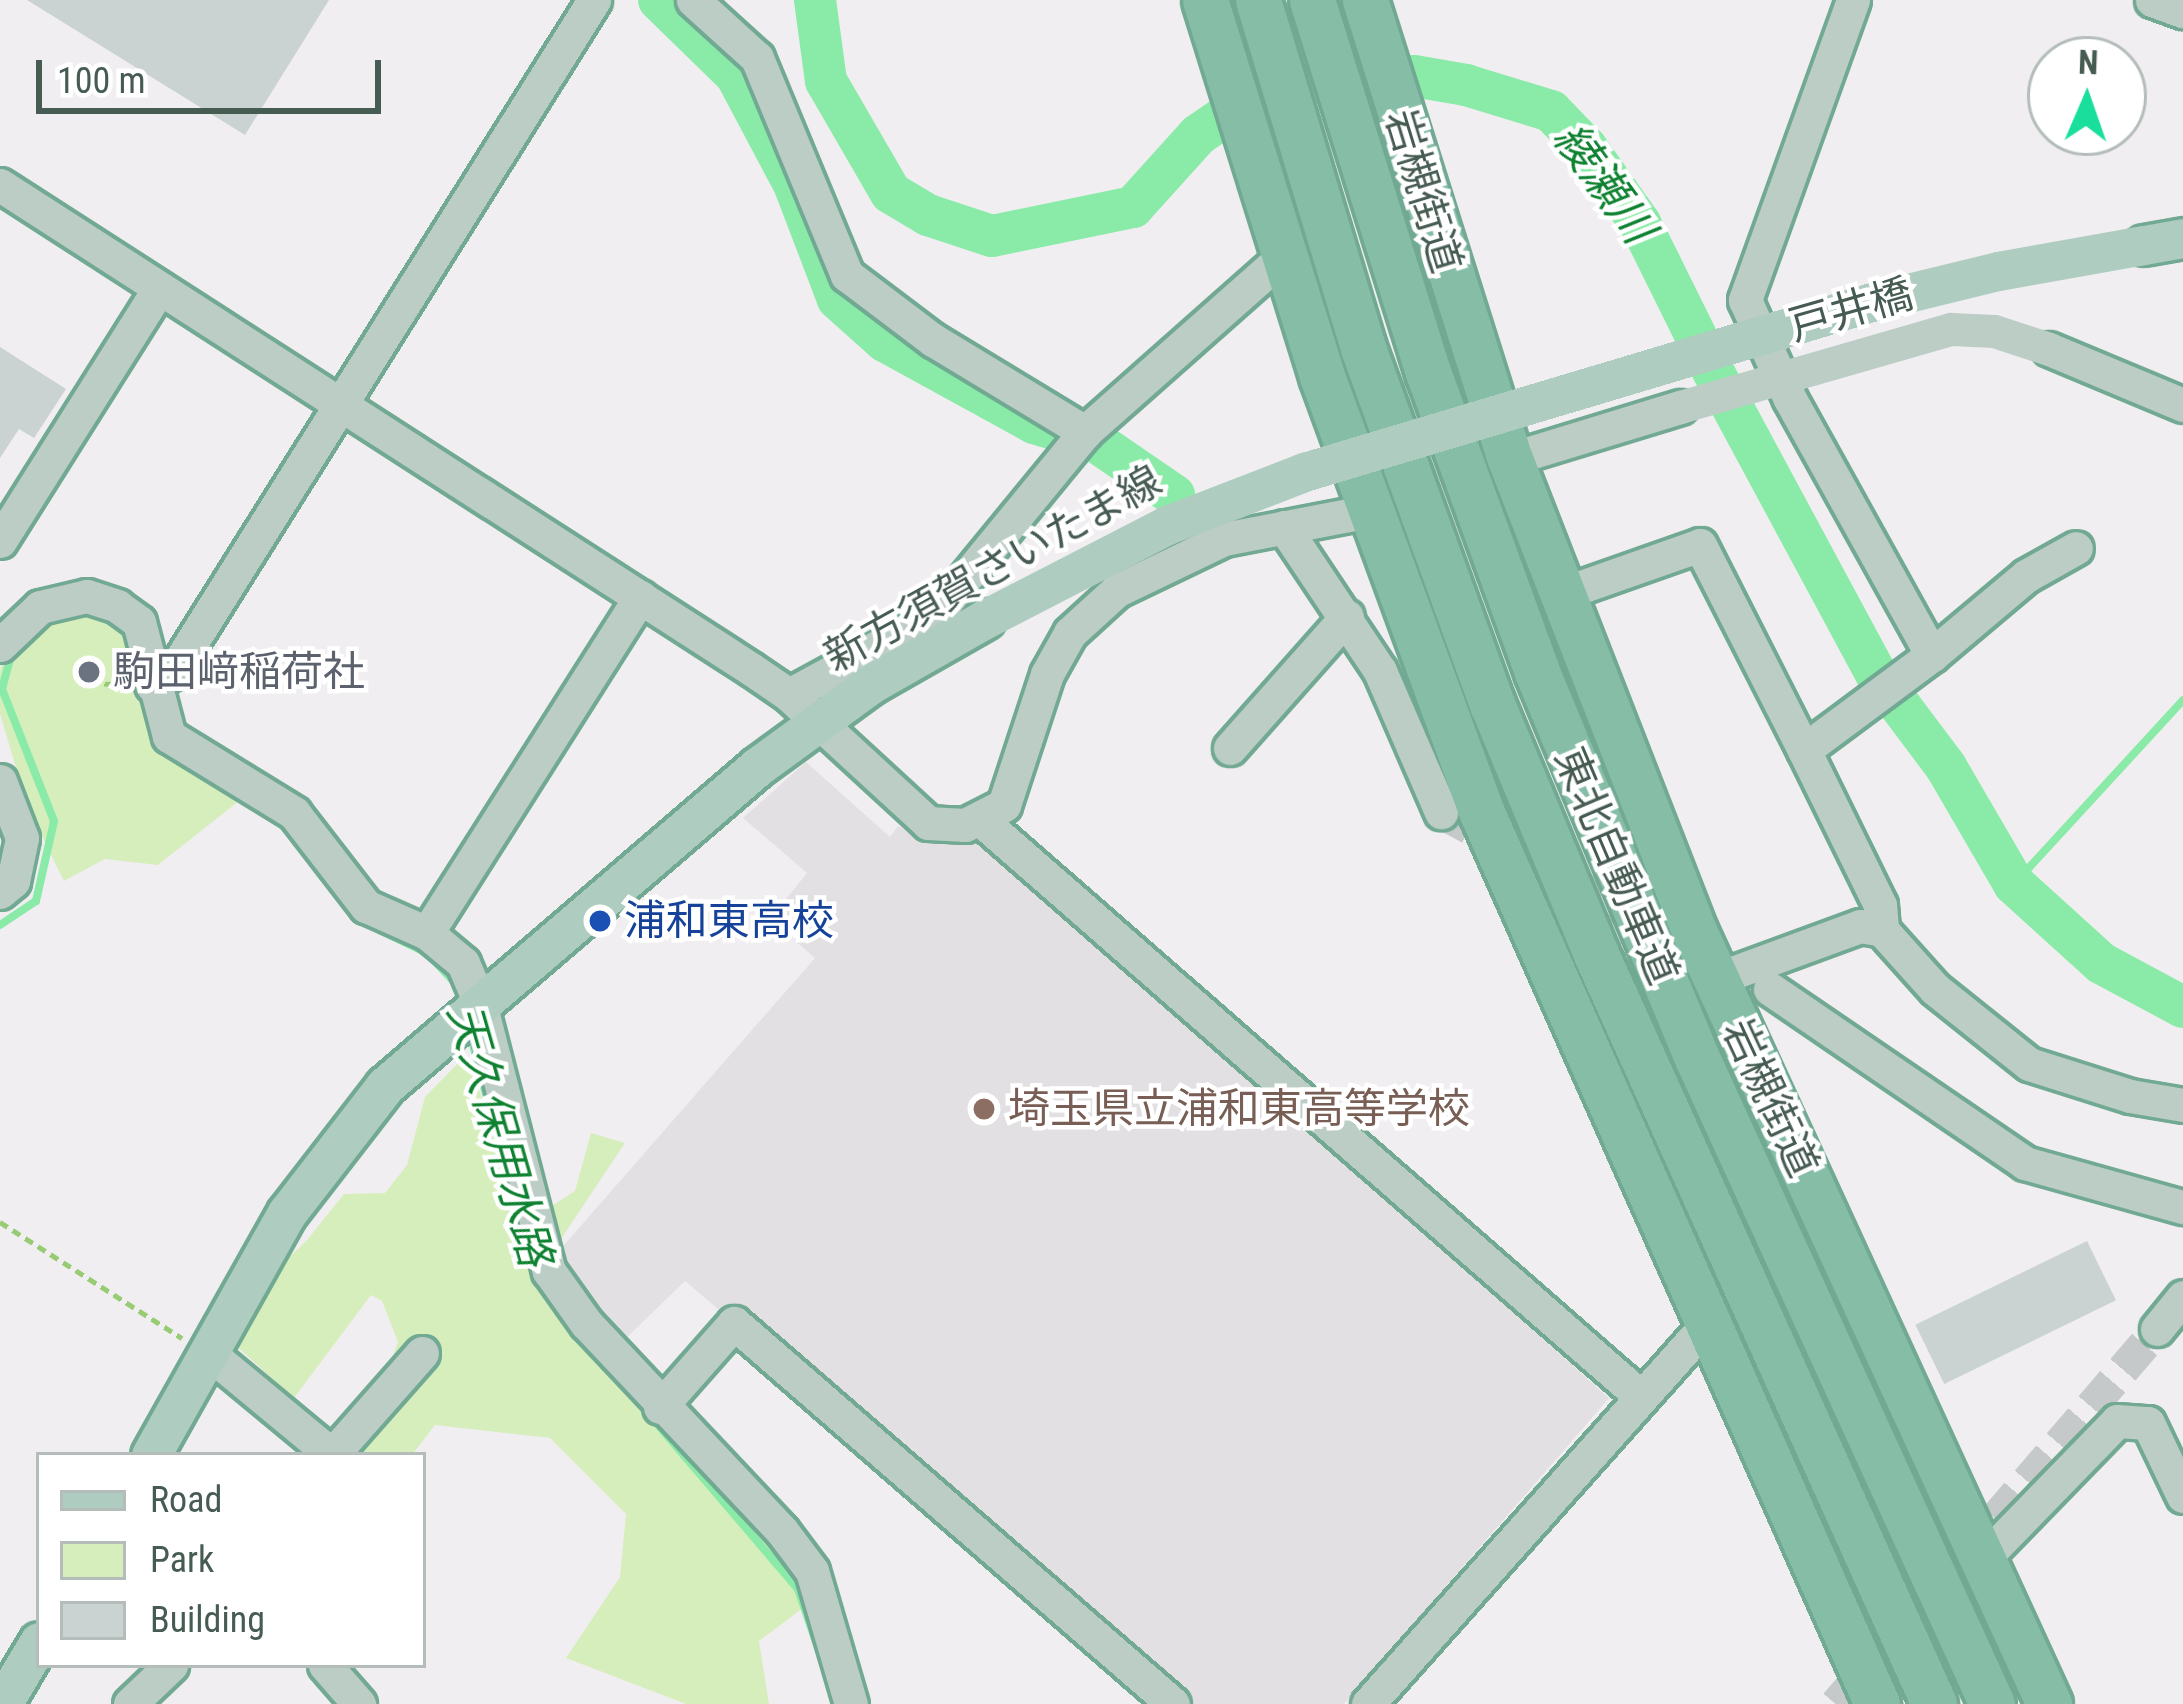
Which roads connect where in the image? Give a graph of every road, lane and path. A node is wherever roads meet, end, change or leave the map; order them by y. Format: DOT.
graph roads {
  1 [pos="594,0"];
  2 [pos="693,0"];
  3 [pos="1852,0"];
  4 [pos="2152,0"];
  5 [pos="1314,6"];
  6 [pos="1260,7"];
  7 [pos="1368,8"];
  8 [pos="1208,9"];
  9 [pos="2183,11"];
  10 [pos="0,185"];
  11 [pos="1277,238"];
  12 [pos="2183,238"];
  13 [pos="159,290"];
  14 [pos="2183,405"];
  15 [pos="338,406"];
  16 [pos="1085,432"];
  17 [pos="1510,459"];
  18 [pos="1369,511"];
  19 [pos="1285,527"];
  20 [pos="0,541"];
  21 [pos="2076,548"];
  22 [pos="1561,593"];
  23 [pos="640,597"];
  24 [pos="1347,616"];
  25 [pos="0,645"];
  26 [pos="1932,656"];
  27 [pos="91,676"];
  28 [pos="142,683"];
  29 [pos="804,708"];
  30 [pos="1230,748"];
  31 [pos="1804,750"];
  32 [pos="0,781"];
  33 [pos="1441,812"];
  34 [pos="981,820"];
  35 [pos="0,892"];
  36 [pos="1882,930"];
  37 [pos="427,933"];
  38 [pos="1716,979"];
  39 [pos="1770,989"];
  40 [pos="480,1003"];
  41 [pos="2183,1106"];
  42 [pos="2183,1207"];
  43 [pos="0,1222"];
  44 [pos="2183,1297"];
  45 [pos="1707,1324"];
  46 [pos="2157,1329"];
  47 [pos="422,1353"];
  48 [pos="210,1354"];
  49 [pos="1639,1395"];
  50 [pos="660,1406"];
  51 [pos="153,1452"];
  52 [pos="328,1452"];
  53 [pos="335,1452"];
  54 [pos="2183,1496"];
  55 [pos="1981,1561"];
  56 [pos="36,1647"];
  57 [pos="168,1668"];
  58 [pos="328,1668"];
  59 [pos="2,1704"];
  60 [pos="130,1704"];
  61 [pos="359,1704"];
  62 [pos="851,1704"];
  63 [pos="1173,1704"];
  64 [pos="1368,1704"];
  65 [pos="1877,1704"];
  66 [pos="1934,1704"];
  67 [pos="1992,1704"];
  68 [pos="2048,1704"];
  1 -- 15 [label="street"];
  2 -- 16 [label="street"];
  3 -- 26 [label="street"];
  4 -- 9 [label="street"];
  5 -- 67 [label="highway, 東北自動車道"];
  6 -- 66 [label="highway, 東北自動車道"];
  7 -- 17 [label="highway, 岩槻街道"];
  8 -- 11 [label="highway"];
  10 -- 13 [label="street"];
  11 -- 16 [label="street"];
  11 -- 18 [label="highway"];
  12 -- 29 [label="main road, 新方須賀さいたま線, bridge"];
  13 -- 15 [label="street"];
  13 -- 20 [label="street"];
  14 -- 17 [label="street, 戸井橋, bridge"];
  15 -- 23 [label="street"];
  15 -- 28 [label="street"];
  16 -- 29 [label="street"];
  17 -- 22 [label="highway, 岩槻街道"];
  18 -- 19 [label="street"];
  18 -- 45 [label="highway"];
  19 -- 24 [label="street"];
  19 -- 34 [label="street"];
  21 -- 26 [label="street"];
  22 -- 31 [label="street"];
  22 -- 38 [label="highway, 岩槻街道"];
  23 -- 29 [label="street"];
  23 -- 37 [label="street"];
  24 -- 30 [label="street"];
  24 -- 33 [label="street"];
  25 -- 28 [label="street"];
  26 -- 31 [label="street"];
  27 -- 28 [label="path"];
  28 -- 37 [label="street"];
  29 -- 34 [label="street"];
  29 -- 40 [label="main road, 新方須賀さいたま線"];
  31 -- 36 [label="street"];
  32 -- 35 [label="street"];
  34 -- 49 [label="street"];
  36 -- 38 [label="street"];
  36 -- 41 [label="street"];
  37 -- 40 [label="street"];
  38 -- 55 [label="highway, 岩槻街道"];
  39 -- 42 [label="street"];
  40 -- 48 [label="main road, 新方須賀さいたま線"];
  40 -- 50 [label="street"];
  43 -- 48 [label="path"];
  44 -- 46 [label="street"];
  45 -- 49 [label="street"];
  45 -- 65 [label="highway"];
  47 -- 53 [label="street"];
  48 -- 51 [label="main road, 新方須賀さいたま線"];
  48 -- 52 [label="street"];
  49 -- 64 [label="street"];
  50 -- 62 [label="street"];
  50 -- 63 [label="street"];
  54 -- 55 [label="street"];
  55 -- 68 [label="highway, 岩槻街道"];
  56 -- 59 [label="main road"];
  57 -- 60 [label="street"];
  58 -- 61 [label="street"];
}
